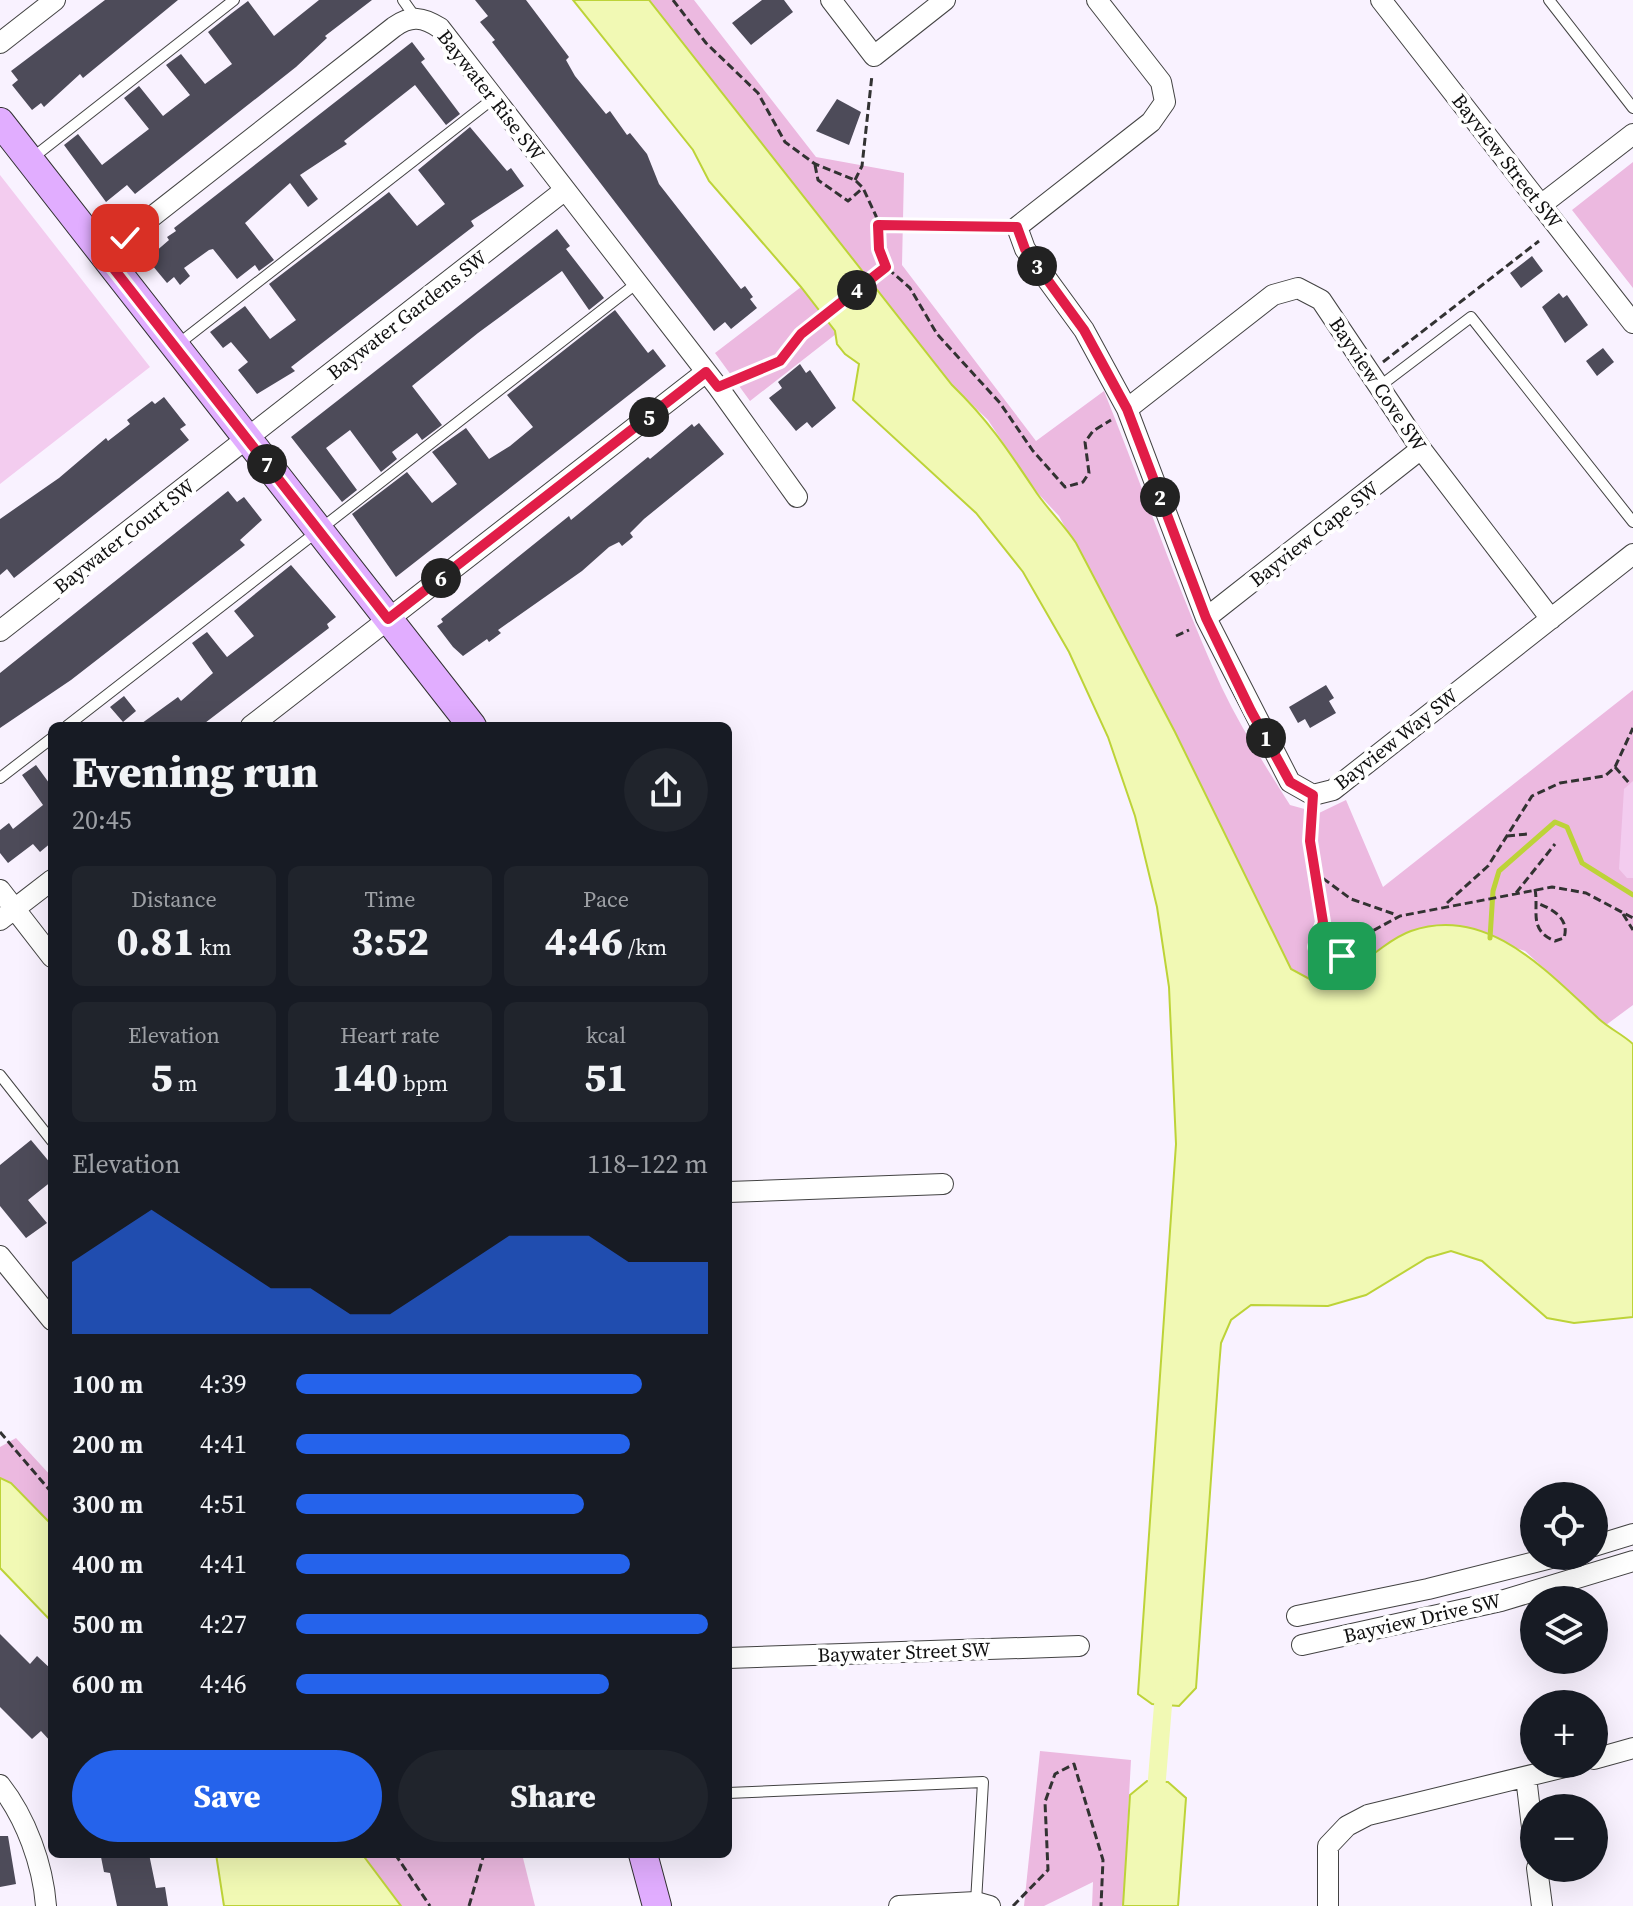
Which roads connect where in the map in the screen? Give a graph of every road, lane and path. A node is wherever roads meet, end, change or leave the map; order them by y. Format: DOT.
graph roads {
  1 [pos="55,0"];
  2 [pos="234,0"];
  3 [pos="673,0"];
  4 [pos="831,0"];
  5 [pos="945,0"];
  6 [pos="1097,0"];
  7 [pos="1381,0"];
  8 [pos="1549,0"];
  9 [pos="409,9"];
  10 [pos="0,43"];
  11 [pos="874,56"];
  12 [pos="494,98"];
  13 [pos="1633,108"];
  14 [pos="0,122"];
  15 [pos="1633,134"];
  16 [pos="29,160"];
  17 [pos="815,164"];
  18 [pos="855,180"];
  19 [pos="863,188"];
  20 [pos="565,190"];
  21 [pos="1541,205"];
  22 [pos="878,225"];
  23 [pos="1017,227"];
  24 [pos="1539,241"];
  25 [pos="103,255"];
  26 [pos="886,267"];
  27 [pos="637,283"];
  28 [pos="1633,323"];
  29 [pos="175,346"];
  30 [pos="1376,379"];
  31 [pos="712,380"];
  32 [pos="1127,409"];
  33 [pos="248,440"];
  34 [pos="1421,449"];
  35 [pos="797,497"];
  36 [pos="1633,522"];
  37 [pos="319,530"];
  38 [pos="1633,554"];
  39 [pos="388,619"];
  40 [pos="1551,619"];
  41 [pos="1199,623"];
  42 [pos="0,631"];
  43 [pos="1176,636"];
  44 [pos="72,722"];
  45 [pos="256,722"];
  46 [pos="469,722"];
  47 [pos="1633,728"];
  48 [pos="48,741"];
  49 [pos="1615,767"];
  50 [pos="0,778"];
  51 [pos="1630,784"];
  52 [pos="1313,795"];
  53 [pos="1528,834"];
  54 [pos="1507,836"];
  55 [pos="1555,844"];
  56 [pos="1313,871"];
  57 [pos="48,883"];
  58 [pos="1535,889"];
  59 [pos="0,890"];
  60 [pos="1516,893"];
  61 [pos="1537,903"];
  62 [pos="1444,905"];
  63 [pos="7,914"];
  64 [pos="1623,914"];
  65 [pos="1400,916"];
  66 [pos="1633,918"];
  67 [pos="1323,922"];
  68 [pos="1633,930"];
  69 [pos="1365,935"];
  70 [pos="48,953"];
  71 [pos="0,1075"];
  72 [pos="48,1136"];
  73 [pos="943,1184"];
  74 [pos="732,1192"];
  75 [pos="0,1256"];
  76 [pos="48,1307"];
  77 [pos="0,1432"];
  78 [pos="48,1488"];
  79 [pos="1633,1534"];
  80 [pos="1608,1542"];
  81 [pos="1633,1561"];
  82 [pos="1520,1566"];
  83 [pos="1297,1616"];
  84 [pos="1302,1645"];
  85 [pos="1079,1646"];
  86 [pos="732,1658"];
  87 [pos="1633,1748"];
  88 [pos="1608,1755"];
  89 [pos="1522,1778"];
  90 [pos="0,1785"];
  91 [pos="732,1793"];
  92 [pos="398,1858"];
  93 [pos="483,1858"];
  94 [pos="644,1858"];
  95 [pos="1539,1882"];
  96 [pos="983,1904"];
  97 [pos="46,1906"];
  98 [pos="430,1906"];
  99 [pos="469,1906"];
  100 [pos="657,1906"];
  101 [pos="899,1906"];
  102 [pos="1013,1906"];
  103 [pos="1101,1906"];
  104 [pos="1328,1906"];
  105 [pos="1542,1906"];
  1 -- 10 [label="street"];
  2 -- 16 [label="lane"];
  3 -- 17 [label="path"];
  4 -- 11 [label="street"];
  5 -- 11 [label="street"];
  6 -- 23 [label="street"];
  7 -- 21 [label="street, Bayview Street SW"];
  8 -- 13 [label="lane"];
  9 -- 12 [label="street, Baywater Rise SW"];
  9 -- 25 [label="street, Baywater Rise SW"];
  11 -- 18 [label="path"];
  12 -- 20 [label="street, Baywater Rise SW"];
  12 -- 29 [label="lane"];
  14 -- 16 [label="street"];
  15 -- 21 [label="street"];
  16 -- 25 [label="street"];
  17 -- 18 [label="path"];
  17 -- 19 [label="path"];
  18 -- 19 [label="path"];
  19 -- 22 [label="path"];
  20 -- 27 [label="street, Baywater Rise SW"];
  20 -- 33 [label="street, Baywater Gardens SW"];
  21 -- 28 [label="street, Bayview Street SW"];
  22 -- 23 [label="path"];
  22 -- 26 [label="path"];
  23 -- 32 [label="street, Bayview Way SW"];
  24 -- 30 [label="path"];
  25 -- 29 [label="street"];
  26 -- 31 [label="path"];
  26 -- 32 [label="path"];
  27 -- 31 [label="street, Baywater Rise SW"];
  27 -- 37 [label="lane"];
  29 -- 33 [label="street"];
  30 -- 32 [label="street, Bayview Cove SW"];
  30 -- 34 [label="street, Bayview Cove SW"];
  30 -- 36 [label="lane"];
  31 -- 35 [label="street, Baywater Rise SW"];
  31 -- 39 [label="street"];
  32 -- 41 [label="street, Bayview Way SW"];
  33 -- 37 [label="street"];
  33 -- 42 [label="street, Baywater Court SW"];
  34 -- 40 [label="street, Bayview Cove SW"];
  34 -- 41 [label="street, Bayview Cape SW"];
  37 -- 39 [label="street"];
  37 -- 44 [label="lane"];
  38 -- 40 [label="street, Bayview Way SW"];
  39 -- 45 [label="street"];
  39 -- 46 [label="street"];
  40 -- 52 [label="street, Bayview Way SW"];
  41 -- 43 [label="path"];
  41 -- 52 [label="street, Bayview Way SW"];
  47 -- 49 [label="path"];
  48 -- 50 [label="lane"];
  49 -- 51 [label="path"];
  49 -- 54 [label="path"];
  52 -- 56 [label="path"];
  53 -- 54 [label="path"];
  54 -- 62 [label="path"];
  55 -- 60 [label="path"];
  56 -- 65 [label="path"];
  56 -- 67 [label="path"];
  57 -- 63 [label="street"];
  58 -- 60 [label="path"];
  58 -- 61 [label="path"];
  58 -- 64 [label="path"];
  59 -- 63 [label="street"];
  60 -- 62 [label="path"];
  61 -- 61 [label="path"];
  62 -- 65 [label="path"];
  63 -- 70 [label="street"];
  64 -- 66 [label="path"];
  64 -- 68 [label="path"];
  65 -- 69 [label="path"];
  67 -- 69 [label="path"];
  67 -- 69 [label="path"];
  71 -- 72 [label="lane"];
  73 -- 74 [label="street"];
  75 -- 76 [label="street"];
  77 -- 78 [label="path"];
  79 -- 80 [label="street"];
  81 -- 84 [label="street, Bayview Drive SW"];
  82 -- 83 [label="street, Bayview Drive SW"];
  85 -- 86 [label="street, Baywater Street SW"];
  87 -- 88 [label="street"];
  89 -- 104 [label="street"];
  90 -- 97 [label="street"];
  91 -- 96 [label="lane"];
  92 -- 98 [label="path"];
  93 -- 99 [label="path"];
  94 -- 100 [label="street"];
  95 -- 105 [label="street"];
  96 -- 101 [label="street"];
  102 -- 103 [label="path"];
}
